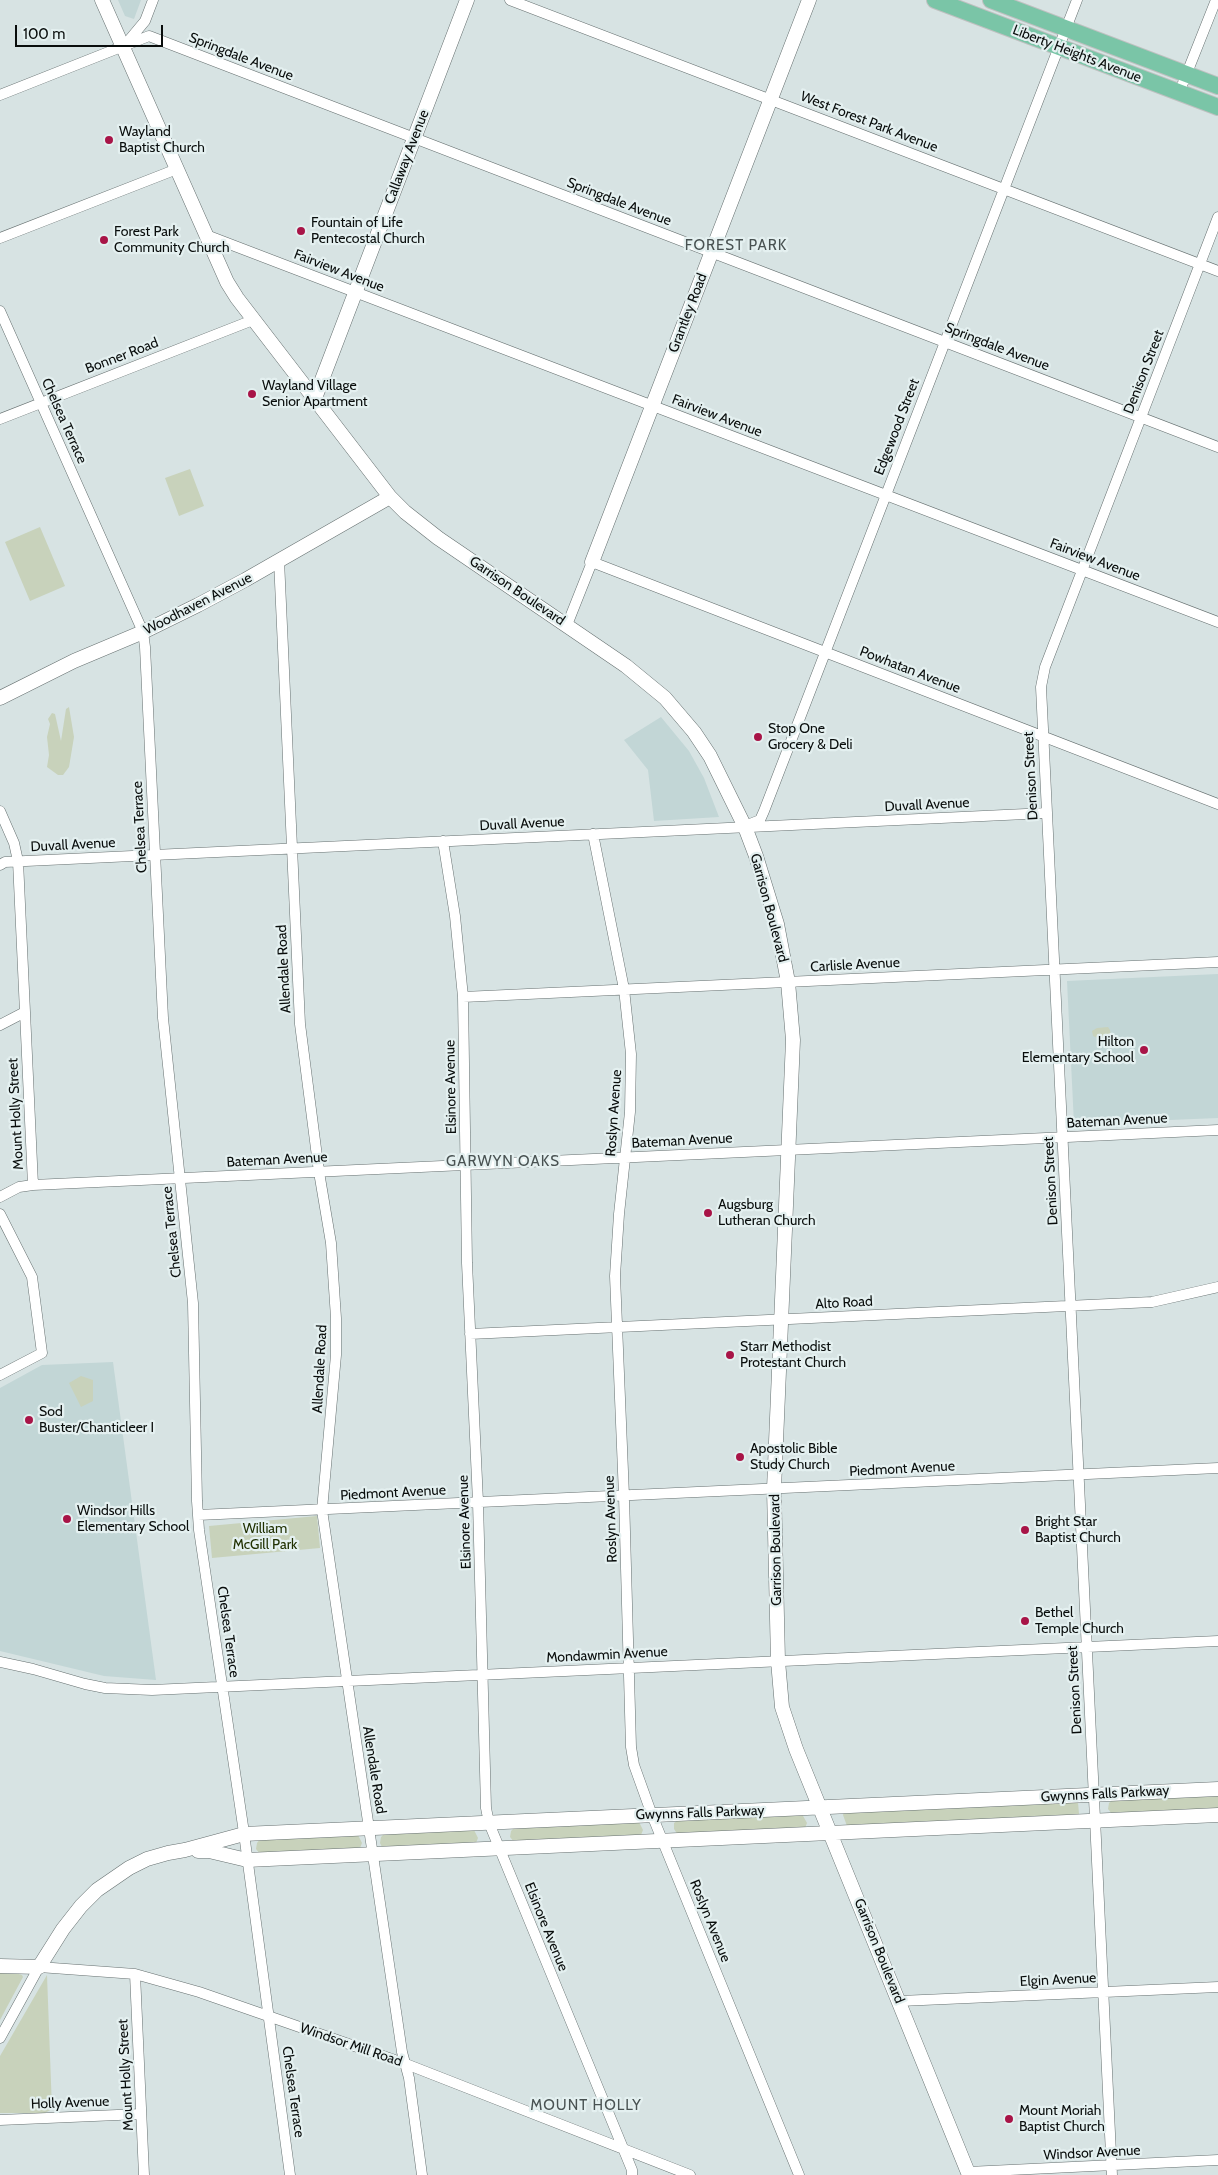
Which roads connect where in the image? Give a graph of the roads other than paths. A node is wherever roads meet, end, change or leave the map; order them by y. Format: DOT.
graph roads {
  1 [pos="102,0"];
  2 [pos="153,0"];
  3 [pos="467,0"];
  4 [pos="510,0"];
  5 [pos="809,0"];
  6 [pos="992,0"];
  7 [pos="1077,0"];
  8 [pos="1216,0"];
  9 [pos="939,1"];
  10 [pos="1066,28"];
  11 [pos="1058,47"];
  12 [pos="123,48"];
  13 [pos="1187,74"];
  14 [pos="1218,86"];
  15 [pos="1180,93"];
  16 [pos="0,95"];
  17 [pos="771,100"];
  18 [pos="1218,107"];
  19 [pos="414,138"];
  20 [pos="177,169"];
  21 [pos="1004,189"];
  22 [pos="1218,217"];
  23 [pos="206,235"];
  24 [pos="0,238"];
  25 [pos="712,252"];
  26 [pos="1200,264"];
  27 [pos="1218,271"];
  28 [pos="356,292"];
  29 [pos="0,311"];
  30 [pos="253,320"];
  31 [pos="945,342"];
  32 [pos="315,398"];
  33 [pos="41,403"];
  34 [pos="652,406"];
  35 [pos="1141,417"];
  36 [pos="0,419"];
  37 [pos="1218,447"];
  38 [pos="886,495"];
  39 [pos="390,497"];
  40 [pos="279,560"];
  41 [pos="592,562"];
  42 [pos="1082,570"];
  43 [pos="1218,622"];
  44 [pos="567,625"];
  45 [pos="143,632"];
  46 [pos="825,652"];
  47 [pos="0,698"];
  48 [pos="1043,737"];
  49 [pos="1218,804"];
  50 [pos="0,811"];
  51 [pos="1047,813"];
  52 [pos="745,827"];
  53 [pos="593,834"];
  54 [pos="444,841"];
  55 [pos="292,848"];
  56 [pos="155,854"];
  57 [pos="18,861"];
  58 [pos="0,865"];
  59 [pos="1218,962"];
  60 [pos="1055,969"];
  61 [pos="788,982"];
  62 [pos="624,989"];
  63 [pos="463,997"];
  64 [pos="25,1012"];
  65 [pos="0,1025"];
  66 [pos="1218,1130"];
  67 [pos="1062,1138"];
  68 [pos="790,1150"];
  69 [pos="626,1158"];
  70 [pos="465,1165"];
  71 [pos="319,1172"];
  72 [pos="180,1178"];
  73 [pos="33,1185"];
  74 [pos="0,1197"];
  75 [pos="0,1214"];
  76 [pos="1218,1287"];
  77 [pos="1070,1306"];
  78 [pos="782,1319"];
  79 [pos="616,1327"];
  80 [pos="470,1334"];
  81 [pos="0,1375"];
  82 [pos="1218,1468"];
  83 [pos="1079,1474"];
  84 [pos="774,1488"];
  85 [pos="624,1496"];
  86 [pos="478,1502"];
  87 [pos="322,1510"];
  88 [pos="198,1515"];
  89 [pos="1218,1641"];
  90 [pos="1087,1647"];
  91 [pos="778,1661"];
  92 [pos="0,1662"];
  93 [pos="629,1668"];
  94 [pos="483,1675"];
  95 [pos="347,1681"];
  96 [pos="222,1687"];
  97 [pos="1218,1789"];
  98 [pos="1094,1795"];
  99 [pos="821,1808"];
  100 [pos="652,1815"];
  101 [pos="1218,1815"];
  102 [pos="1095,1820"];
  103 [pos="489,1823"];
  104 [pos="370,1828"];
  105 [pos="831,1833"];
  106 [pos="244,1834"];
  107 [pos="662,1841"];
  108 [pos="499,1848"];
  109 [pos="185,1850"];
  110 [pos="374,1855"];
  111 [pos="248,1860"];
  112 [pos="0,1966"];
  113 [pos="40,1967"];
  114 [pos="135,1974"];
  115 [pos="1218,1987"];
  116 [pos="1104,1992"];
  117 [pos="900,2002"];
  118 [pos="270,2017"];
  119 [pos="0,2038"];
  120 [pos="406,2064"];
  121 [pos="141,2114"];
  122 [pos="0,2120"];
  123 [pos="622,2147"];
  124 [pos="1218,2160"];
  125 [pos="1112,2170"];
  126 [pos="969,2174"];
  127 [pos="144,2175"];
  128 [pos="290,2175"];
  129 [pos="422,2175"];
  130 [pos="632,2175"];
  131 [pos="690,2175"];
  132 [pos="799,2175"];
  1 -- 12 [label="main road, Garrison Boulevard"];
  2 -- 12 [label="street"];
  3 -- 19 [label="main road, Callaway Avenue"];
  4 -- 17 [label="street, West Forest Park Avenue"];
  5 -- 17 [label="main road, Grantley Road"];
  6 -- 10 [label="main road, Liberty Heights Avenue"];
  7 -- 10 [label="street, Edgewood Street"];
  8 -- 13 [label="street"];
  9 -- 11 [label="main road, Liberty Heights Avenue"];
  10 -- 11 [label="street, Edgewood Street"];
  10 -- 13 [label="main road, Liberty Heights Avenue"];
  11 -- 15 [label="main road, Liberty Heights Avenue"];
  11 -- 21 [label="street, Edgewood Street"];
  12 -- 16 [label="street, Springdale Avenue"];
  12 -- 19 [label="street, Springdale Avenue"];
  12 -- 20 [label="main road, Garrison Boulevard"];
  13 -- 14 [label="main road, Liberty Heights Avenue"];
  13 -- 15 [label="street"];
  15 -- 18 [label="main road, Liberty Heights Avenue"];
  17 -- 21 [label="street, West Forest Park Avenue"];
  17 -- 25 [label="main road, Grantley Road"];
  19 -- 25 [label="street, Springdale Avenue"];
  19 -- 28 [label="main road, Callaway Avenue"];
  20 -- 23 [label="main road, Garrison Boulevard"];
  20 -- 24 [label="street"];
  21 -- 26 [label="street, West Forest Park Avenue"];
  21 -- 31 [label="street, Edgewood Street"];
  22 -- 26 [label="street, Denison Street"];
  23 -- 28 [label="street, Fairview Avenue"];
  23 -- 30 [label="main road, Garrison Boulevard"];
  25 -- 31 [label="street, Springdale Avenue"];
  25 -- 34 [label="main road, Grantley Road"];
  26 -- 27 [label="street, West Forest Park Avenue"];
  26 -- 35 [label="street, Denison Street"];
  28 -- 32 [label="main road, Callaway Avenue"];
  28 -- 34 [label="street, Fairview Avenue"];
  29 -- 33 [label="street, Chelsea Terrace"];
  30 -- 32 [label="main road, Garrison Boulevard"];
  30 -- 33 [label="street, Bonner Road"];
  31 -- 35 [label="street, Springdale Avenue"];
  31 -- 38 [label="street, Edgewood Street"];
  32 -- 39 [label="main road, Garrison Boulevard"];
  33 -- 36 [label="street, Bonner Road"];
  33 -- 45 [label="street, Chelsea Terrace"];
  34 -- 38 [label="street, Fairview Avenue"];
  34 -- 41 [label="main road, Grantley Road"];
  35 -- 37 [label="street, Springdale Avenue"];
  35 -- 42 [label="street, Denison Street"];
  38 -- 42 [label="street, Fairview Avenue"];
  38 -- 46 [label="street, Edgewood Street"];
  39 -- 40 [label="main road, Woodhaven Avenue"];
  39 -- 44 [label="main road, Garrison Boulevard"];
  40 -- 45 [label="main road, Woodhaven Avenue"];
  40 -- 55 [label="street, Allendale Road"];
  41 -- 44 [label="street, Grantley Road"];
  41 -- 46 [label="street, Powhatan Avenue"];
  42 -- 43 [label="street, Fairview Avenue"];
  42 -- 48 [label="street, Denison Street"];
  44 -- 52 [label="main road, Garrison Boulevard"];
  45 -- 47 [label="main road, Woodhaven Avenue"];
  45 -- 56 [label="street, Chelsea Terrace"];
  46 -- 48 [label="street, Powhatan Avenue"];
  46 -- 52 [label="street, Edgewood Street"];
  48 -- 49 [label="street, Powhatan Avenue"];
  48 -- 51 [label="street, Denison Street"];
  50 -- 57 [label="street, Mount Holly Street"];
  51 -- 52 [label="street, Duvall Avenue"];
  51 -- 60 [label="street, Denison Street"];
  52 -- 53 [label="street, Duvall Avenue"];
  52 -- 61 [label="main road, Garrison Boulevard"];
  53 -- 54 [label="street, Duvall Avenue"];
  53 -- 62 [label="street, Roslyn Avenue"];
  54 -- 55 [label="street, Duvall Avenue"];
  54 -- 63 [label="street, Elsinore Avenue"];
  55 -- 56 [label="street, Duvall Avenue"];
  55 -- 71 [label="street, Allendale Road"];
  56 -- 57 [label="street, Duvall Avenue"];
  56 -- 72 [label="street, Chelsea Terrace"];
  57 -- 58 [label="street, Duvall Avenue"];
  57 -- 64 [label="street, Mount Holly Street"];
  59 -- 60 [label="street, Carlisle Avenue"];
  60 -- 61 [label="street, Carlisle Avenue"];
  60 -- 67 [label="street, Denison Street"];
  61 -- 62 [label="street, Carlisle Avenue"];
  61 -- 68 [label="main road, Garrison Boulevard"];
  62 -- 63 [label="street, Carlisle Avenue"];
  62 -- 69 [label="street, Roslyn Avenue"];
  63 -- 70 [label="street, Elsinore Avenue"];
  64 -- 65 [label="street"];
  64 -- 73 [label="street, Mount Holly Street"];
  66 -- 67 [label="street, Bateman Avenue"];
  67 -- 68 [label="street, Bateman Avenue"];
  67 -- 77 [label="street, Denison Street"];
  68 -- 69 [label="street, Bateman Avenue"];
  68 -- 78 [label="main road, Garrison Boulevard"];
  69 -- 70 [label="street, Bateman Avenue"];
  69 -- 79 [label="street, Roslyn Avenue"];
  70 -- 71 [label="street, Bateman Avenue"];
  70 -- 80 [label="street, Elsinore Avenue"];
  71 -- 72 [label="street, Bateman Avenue"];
  71 -- 87 [label="street, Allendale Road"];
  72 -- 73 [label="street, Bateman Avenue"];
  72 -- 88 [label="street, Chelsea Terrace"];
  73 -- 74 [label="street, Bateman Avenue"];
  75 -- 81 [label="street"];
  76 -- 77 [label="street, Alto Road"];
  77 -- 78 [label="street, Alto Road"];
  77 -- 83 [label="street, Denison Street"];
  78 -- 79 [label="street, Alto Road"];
  78 -- 84 [label="main road, Garrison Boulevard"];
  79 -- 80 [label="street, Alto Road"];
  79 -- 85 [label="street, Roslyn Avenue"];
  80 -- 86 [label="street, Elsinore Avenue"];
  82 -- 83 [label="street, Piedmont Avenue"];
  83 -- 84 [label="street, Piedmont Avenue"];
  83 -- 90 [label="street, Denison Street"];
  84 -- 85 [label="street, Piedmont Avenue"];
  84 -- 91 [label="main road, Garrison Boulevard"];
  85 -- 86 [label="street, Piedmont Avenue"];
  85 -- 93 [label="street, Roslyn Avenue"];
  86 -- 87 [label="street, Piedmont Avenue"];
  86 -- 94 [label="street, Elsinore Avenue"];
  87 -- 88 [label="street, Piedmont Avenue"];
  87 -- 95 [label="street, Allendale Road"];
  88 -- 96 [label="street, Chelsea Terrace"];
  89 -- 90 [label="street, Mondawmin Avenue"];
  90 -- 91 [label="street, Mondawmin Avenue"];
  90 -- 98 [label="street, Denison Street"];
  91 -- 93 [label="street, Mondawmin Avenue"];
  91 -- 99 [label="main road, Garrison Boulevard"];
  92 -- 96 [label="street, Mondawmin Avenue"];
  93 -- 94 [label="street, Mondawmin Avenue"];
  93 -- 100 [label="street, Roslyn Avenue"];
  94 -- 95 [label="street, Mondawmin Avenue"];
  94 -- 103 [label="street, Elsinore Avenue"];
  95 -- 96 [label="street, Mondawmin Avenue"];
  95 -- 104 [label="street, Allendale Road"];
  96 -- 106 [label="street, Chelsea Terrace"];
  97 -- 98 [label="main road, Gwynns Falls Parkway"];
  98 -- 99 [label="main road, Gwynns Falls Parkway"];
  98 -- 102 [label="street, Denison Street"];
  99 -- 100 [label="main road, Gwynns Falls Parkway"];
  99 -- 105 [label="main road, Garrison Boulevard"];
  100 -- 103 [label="main road, Gwynns Falls Parkway"];
  100 -- 107 [label="street, Roslyn Avenue"];
  101 -- 102 [label="main road, Gwynns Falls Parkway"];
  102 -- 105 [label="main road, Gwynns Falls Parkway"];
  102 -- 116 [label="street, Denison Street"];
  103 -- 104 [label="main road, Gwynns Falls Parkway"];
  103 -- 108 [label="street, Elsinore Avenue"];
  104 -- 106 [label="main road, Gwynns Falls Parkway"];
  104 -- 110 [label="street, Allendale Road"];
  105 -- 107 [label="main road, Gwynns Falls Parkway"];
  105 -- 117 [label="main road, Garrison Boulevard"];
  106 -- 109 [label="main road, Gwynns Falls Parkway"];
  106 -- 111 [label="street, Chelsea Terrace"];
  107 -- 108 [label="main road, Gwynns Falls Parkway"];
  107 -- 132 [label="street, Roslyn Avenue"];
  108 -- 110 [label="main road, Gwynns Falls Parkway"];
  108 -- 123 [label="street, Elsinore Avenue"];
  109 -- 111 [label="main road, Gwynns Falls Parkway"];
  109 -- 113 [label="main road, Gwynns Falls Parkway"];
  110 -- 111 [label="main road, Gwynns Falls Parkway"];
  110 -- 120 [label="street, Allendale Road"];
  111 -- 118 [label="street, Chelsea Terrace"];
  112 -- 113 [label="main road, Windsor Mill Road"];
  113 -- 114 [label="street, Windsor Mill Road"];
  113 -- 119 [label="street, Gwynns Falls Parkway"];
  114 -- 118 [label="street, Windsor Mill Road"];
  114 -- 121 [label="street, Mount Holly Street"];
  115 -- 116 [label="street, Elgin Avenue"];
  116 -- 117 [label="street, Elgin Avenue"];
  116 -- 125 [label="street, Denison Street"];
  117 -- 126 [label="main road, Garrison Boulevard"];
  118 -- 120 [label="street, Windsor Mill Road"];
  118 -- 128 [label="street, Chelsea Terrace"];
  120 -- 123 [label="street, Windsor Mill Road"];
  120 -- 129 [label="street, Allendale Road"];
  121 -- 122 [label="street, Holly Avenue"];
  121 -- 127 [label="street, Mount Holly Street"];
  123 -- 130 [label="street, Elsinore Avenue"];
  123 -- 131 [label="street, Windsor Mill Road"];
  124 -- 125 [label="street, Windsor Avenue"];
  125 -- 126 [label="street, Windsor Avenue"];
}
